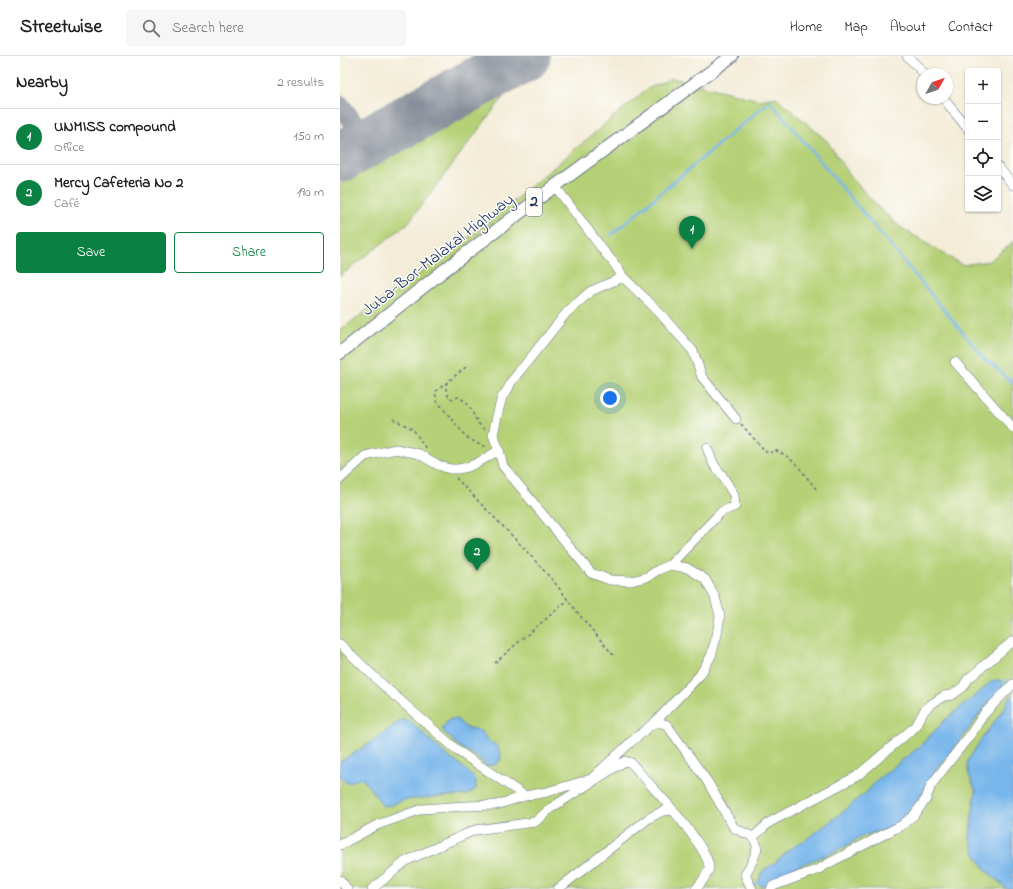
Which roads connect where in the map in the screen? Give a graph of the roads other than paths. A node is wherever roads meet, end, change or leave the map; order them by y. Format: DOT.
graph roads {
  1 [pos="732,56"];
  2 [pos="907,56"];
  3 [pos="913,56"];
  4 [pos="918,68"];
  5 [pos="919,68"];
  6 [pos="948,104"];
  7 [pos="965,125"];
  8 [pos="1001,171"];
  9 [pos="1013,185"];
  10 [pos="555,186"];
  11 [pos="623,277"];
  12 [pos="340,353"];
  13 [pos="955,362"];
  14 [pos="736,419"];
  15 [pos="1013,428"];
  16 [pos="707,448"];
  17 [pos="499,450"];
  18 [pos="340,479"];
  19 [pos="670,565"];
  20 [pos="1013,641"];
  21 [pos="340,644"];
  22 [pos="1013,684"];
  23 [pos="656,721"];
  24 [pos="525,796"];
  25 [pos="673,810"];
  26 [pos="753,837"];
  27 [pos="340,845"];
  28 [pos="340,880"];
  29 [pos="347,889"];
  30 [pos="372,889"];
  31 [pos="558,889"];
  32 [pos="696,889"];
  33 [pos="752,889"];
  34 [pos="771,889"];
  1 -- 10 [label="main road, Juba-Bor-Malakal Highway / 2"];
  2 -- 4 [label="street"];
  3 -- 5 [label="street"];
  6 -- 7 [label="street"];
  8 -- 9 [label="street"];
  10 -- 11 [label="street"];
  10 -- 12 [label="main road, Juba-Bor-Malakal Highway / 2"];
  11 -- 14 [label="street"];
  11 -- 17 [label="street"];
  13 -- 15 [label="street"];
  16 -- 19 [label="street"];
  17 -- 18 [label="street"];
  17 -- 19 [label="street"];
  19 -- 23 [label="street"];
  20 -- 26 [label="street"];
  21 -- 24 [label="street"];
  22 -- 34 [label="street"];
  23 -- 24 [label="street"];
  23 -- 26 [label="street"];
  24 -- 27 [label="street"];
  25 -- 30 [label="street"];
  25 -- 31 [label="street"];
  25 -- 32 [label="street"];
  26 -- 33 [label="street"];
  28 -- 29 [label="street"];
}
